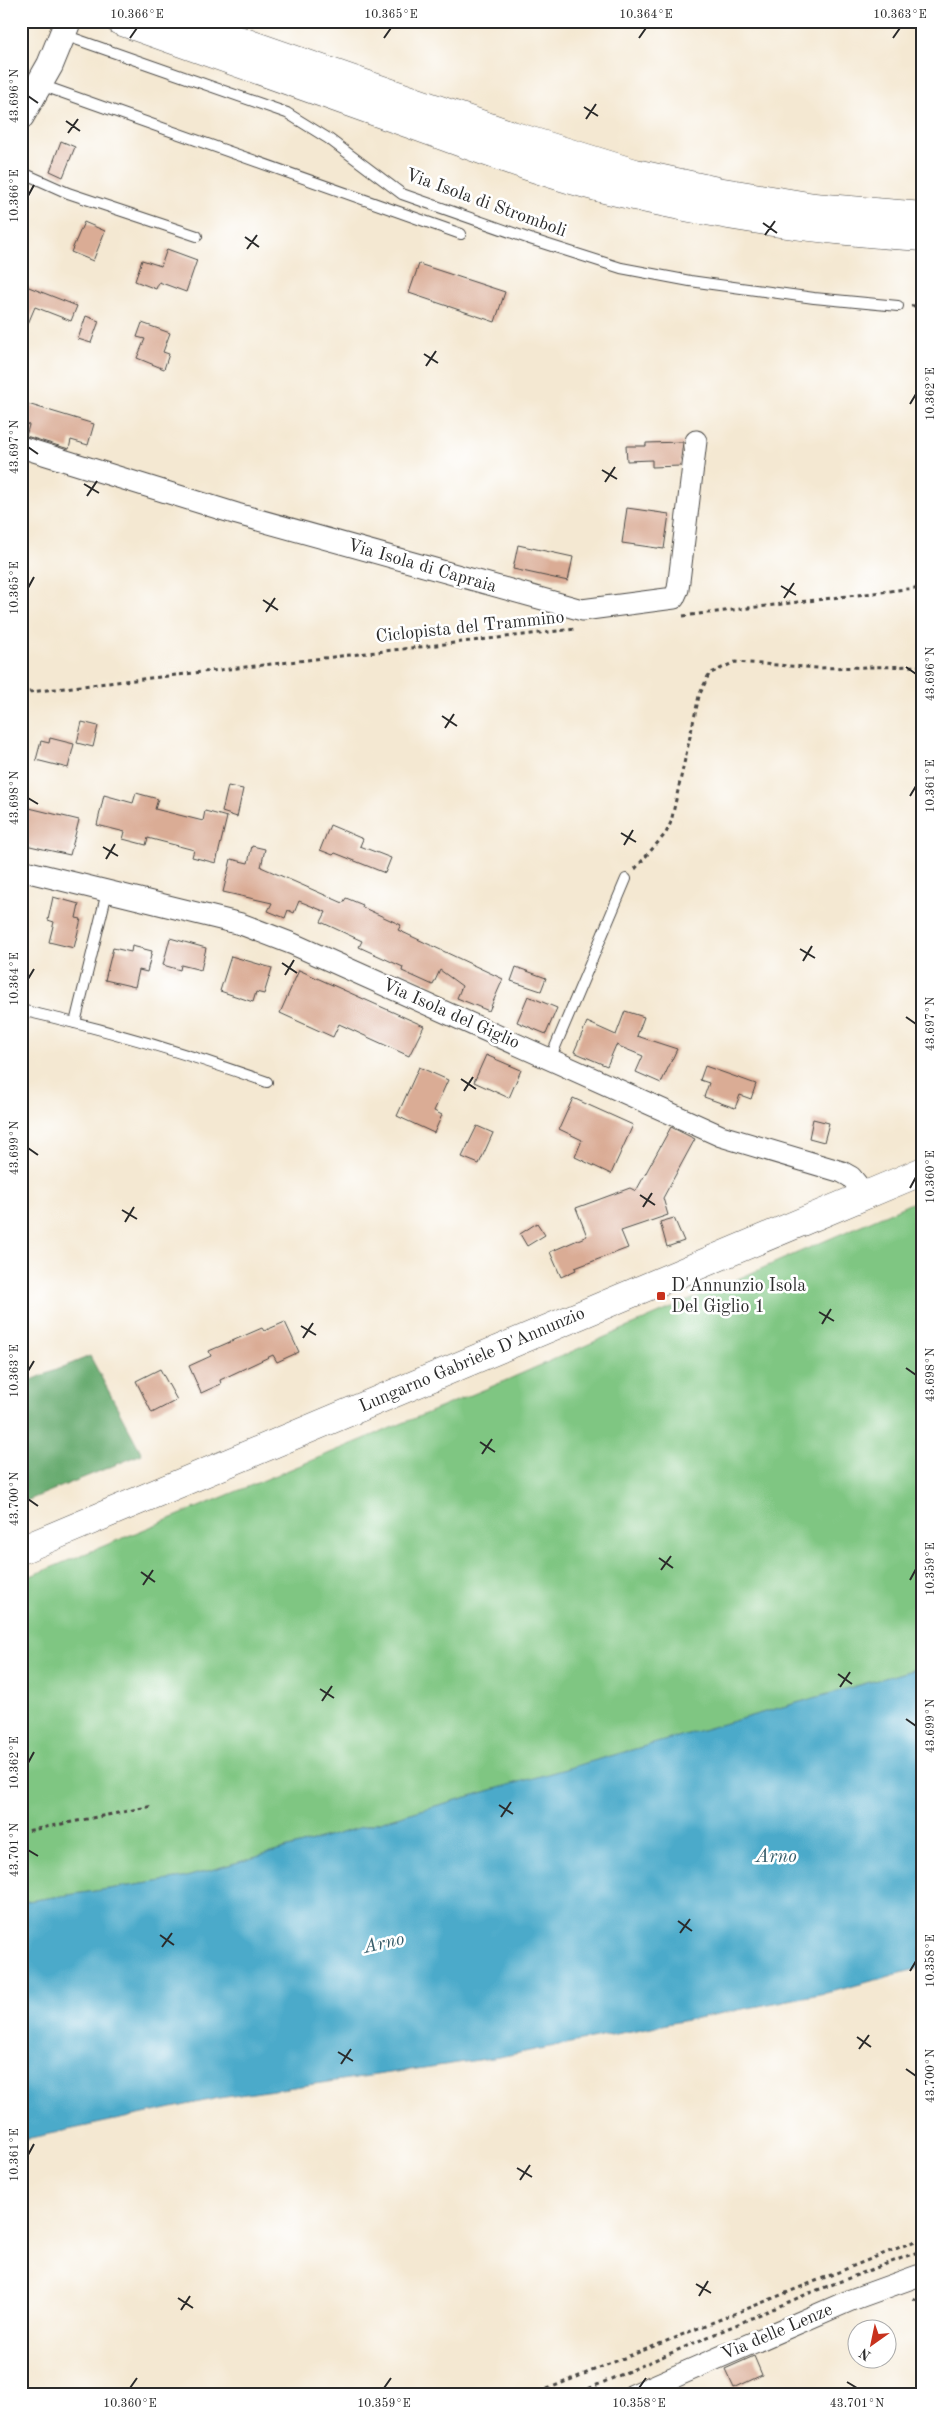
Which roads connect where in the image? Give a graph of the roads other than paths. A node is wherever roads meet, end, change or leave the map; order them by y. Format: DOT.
graph roads {
  1 [pos="120,21"];
  2 [pos="184,21"];
  3 [pos="65,28"];
  4 [pos="40,85"];
  5 [pos="21,116"];
  6 [pos="455,128"];
  7 [pos="21,172"];
  8 [pos="923,216"];
  9 [pos="461,234"];
  10 [pos="198,236"];
  11 [pos="923,237"];
  12 [pos="898,306"];
  13 [pos="696,441"];
  14 [pos="21,447"];
  15 [pos="21,870"];
  16 [pos="626,879"];
  17 [pos="106,892"];
  18 [pos="21,1010"];
  19 [pos="76,1023"];
  20 [pos="550,1059"];
  21 [pos="267,1082"];
  22 [pos="923,1170"];
  23 [pos="865,1194"];
  24 [pos="21,1550"];
  25 [pos="923,2274"];
  26 [pos="633,2395"];
  1 -- 6 [label="main road"];
  2 -- 6 [label="main road"];
  3 -- 4 [label="street"];
  3 -- 12 [label="lane, Via Isola di Stromboli"];
  4 -- 5 [label="street"];
  4 -- 9 [label="lane"];
  6 -- 8 [label="main road"];
  6 -- 11 [label="main road"];
  7 -- 10 [label="lane"];
  13 -- 14 [label="street, Via Isola di Capraia"];
  15 -- 17 [label="street, Via Isola del Giglio"];
  16 -- 20 [label="lane"];
  17 -- 19 [label="lane"];
  17 -- 20 [label="street, Via Isola del Giglio"];
  18 -- 19 [label="lane"];
  19 -- 21 [label="lane"];
  20 -- 23 [label="street, Via Isola del Giglio"];
  22 -- 23 [label="main road, Lungarno Gabriele D'Annunzio"];
  23 -- 24 [label="main road, Lungarno Gabriele D'Annunzio"];
  25 -- 26 [label="street, Via delle Lenze"];
}
